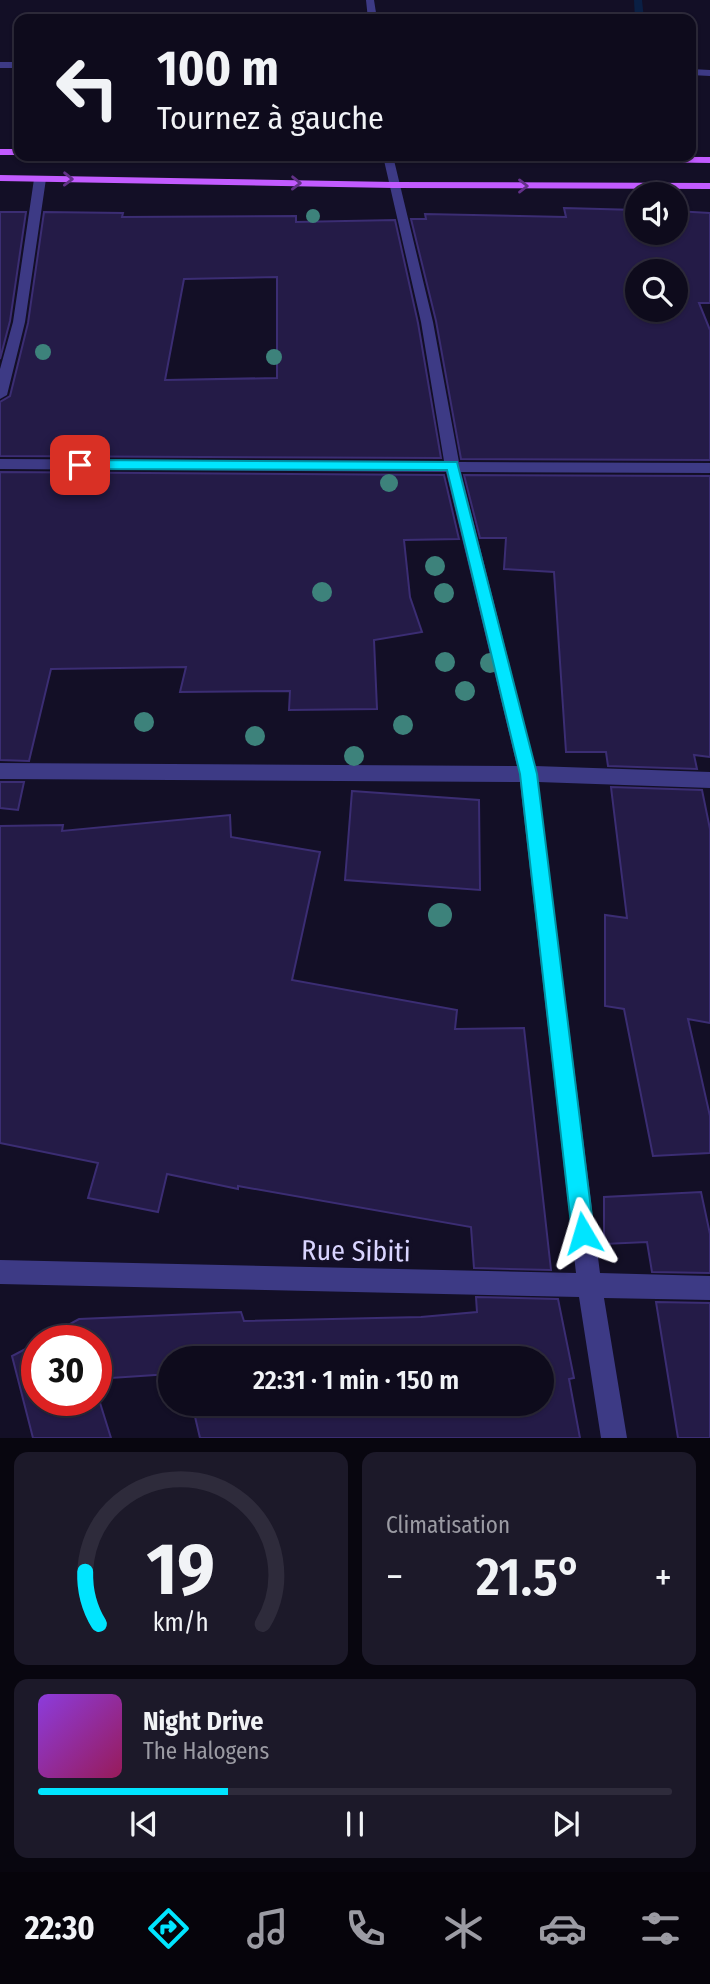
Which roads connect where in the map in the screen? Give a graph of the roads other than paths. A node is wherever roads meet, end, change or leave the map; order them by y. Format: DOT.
graph roads {
  1 [pos="389,161"];
  2 [pos="0,178"];
  3 [pos="40,178"];
  4 [pos="393,185"];
  5 [pos="710,186"];
  6 [pos="0,396"];
  7 [pos="0,464"];
  8 [pos="452,465"];
  9 [pos="710,468"];
  10 [pos="0,771"];
  11 [pos="528,774"];
  12 [pos="710,780"];
  13 [pos="0,1272"];
  14 [pos="590,1287"];
  15 [pos="710,1288"];
  16 [pos="614,1438"];
  1 -- 4 [label="street"];
  2 -- 3 [label="main road"];
  3 -- 4 [label="main road, one-way"];
  3 -- 6 [label="street"];
  4 -- 5 [label="main road, one-way"];
  4 -- 8 [label="street"];
  7 -- 8 [label="street"];
  8 -- 9 [label="street"];
  8 -- 11 [label="street"];
  10 -- 11 [label="street"];
  11 -- 12 [label="street"];
  11 -- 14 [label="street"];
  13 -- 14 [label="street, Rue Sibiti"];
  14 -- 15 [label="street, Rue Sibiti"];
  14 -- 16 [label="street"];
}
